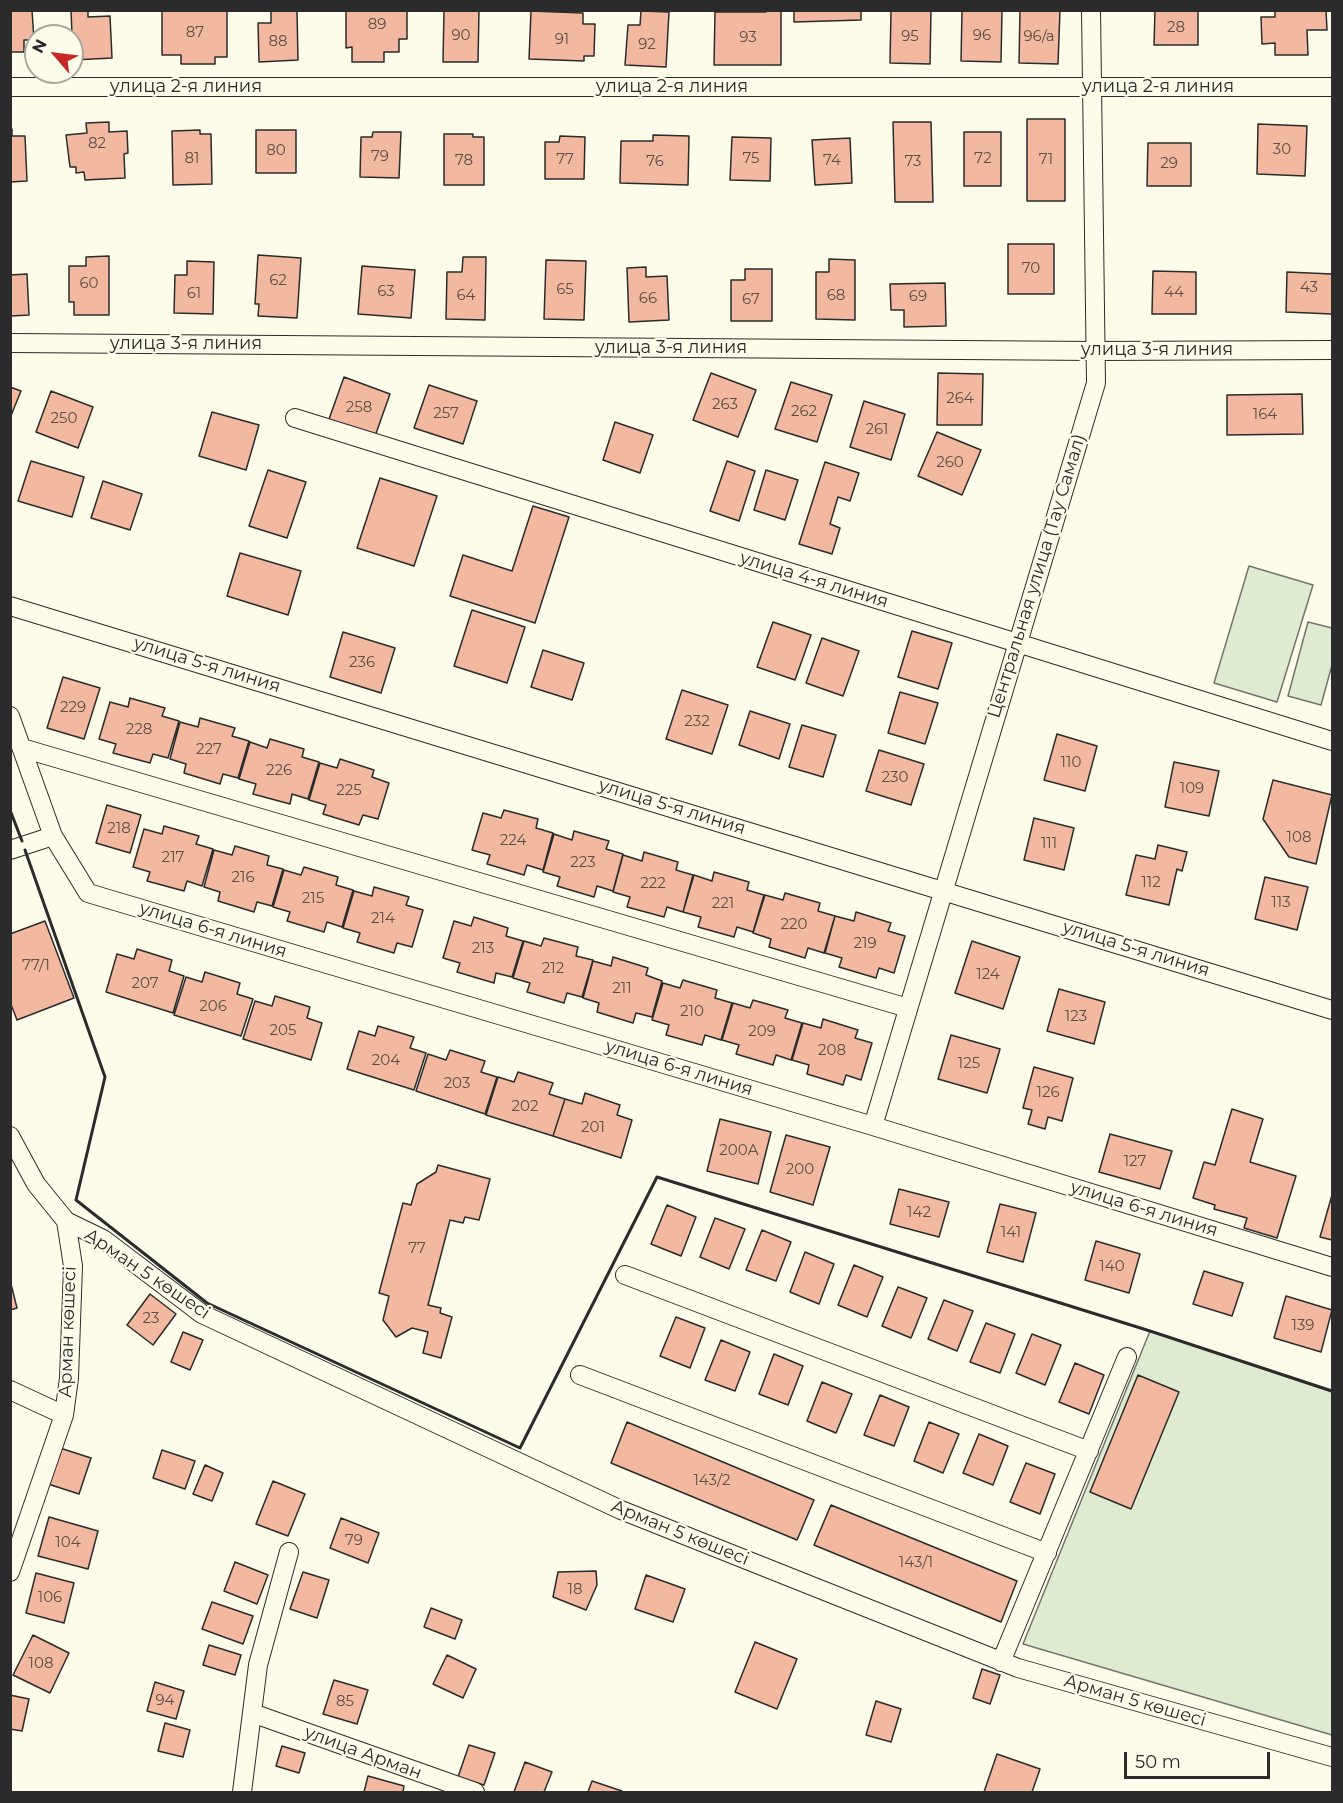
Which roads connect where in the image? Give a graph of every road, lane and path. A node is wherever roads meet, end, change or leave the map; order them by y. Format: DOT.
graph roads {
  1 [pos="1091,10"];
  2 [pos="10,87"];
  3 [pos="1092,87"];
  4 [pos="1332,87"];
  5 [pos="10,343"];
  6 [pos="1332,350"];
  7 [pos="1095,351"];
  8 [pos="295,418"];
  9 [pos="10,606"];
  10 [pos="1017,643"];
  11 [pos="10,716"];
  12 [pos="1332,741"];
  13 [pos="22,748"];
  14 [pos="53,836"];
  15 [pos="10,850"];
  16 [pos="943,890"];
  17 [pos="908,1008"];
  18 [pos="1332,1010"];
  19 [pos="873,1126"];
  20 [pos="10,1136"];
  21 [pos="66,1221"];
  22 [pos="1332,1267"];
  23 [pos="625,1275"];
  24 [pos="1127,1357"];
  25 [pos="580,1375"];
  26 [pos="10,1390"];
  27 [pos="64,1415"];
  28 [pos="1089,1450"];
  29 [pos="289,1552"];
  30 [pos="1047,1553"];
  31 [pos="10,1572"];
  32 [pos="1001,1662"];
  33 [pos="252,1713"];
  34 [pos="1332,1757"];
  35 [pos="242,1792"];
  36 [pos="475,1792"];
  1 -- 3 [label="street, Центральная улица (Тау Самал)"];
  2 -- 3 [label="street, улица 2-я линия"];
  3 -- 4 [label="street, улица 2-я линия"];
  3 -- 7 [label="street, Центральная улица (Тау Самал)"];
  5 -- 7 [label="street, улица 3-я линия"];
  6 -- 7 [label="street, улица 3-я линия"];
  7 -- 10 [label="street, Центральная улица (Тау Самал)"];
  8 -- 10 [label="street, улица 4-я линия"];
  9 -- 16 [label="street, улица 5-я линия"];
  10 -- 12 [label="street, улица 4-я линия"];
  10 -- 16 [label="street, Центральная улица (Тау Самал)"];
  11 -- 13 [label="street, улица 6-я линия"];
  13 -- 14 [label="street, улица 6-я линия"];
  13 -- 17 [label="street"];
  14 -- 15 [label="street"];
  14 -- 19 [label="street, улица 6-я линия"];
  16 -- 17 [label="street, Центральная улица (Тау Самал)"];
  16 -- 18 [label="street, улица 5-я линия"];
  17 -- 19 [label="street, Центральная улица (Тау Самал)"];
  19 -- 22 [label="street, улица 6-я линия"];
  20 -- 21 [label="street"];
  21 -- 27 [label="street, Арман көшесі"];
  21 -- 32 [label="street, Арман 5 көшесі"];
  23 -- 28 [label="street"];
  24 -- 28 [label="street"];
  25 -- 30 [label="street"];
  26 -- 27 [label="street"];
  27 -- 31 [label="street, Арман көшесі"];
  28 -- 30 [label="street"];
  29 -- 33 [label="street"];
  30 -- 32 [label="street"];
  32 -- 34 [label="street, Арман 5 көшесі"];
  33 -- 35 [label="street"];
  33 -- 36 [label="street, улица Арман"];
}
